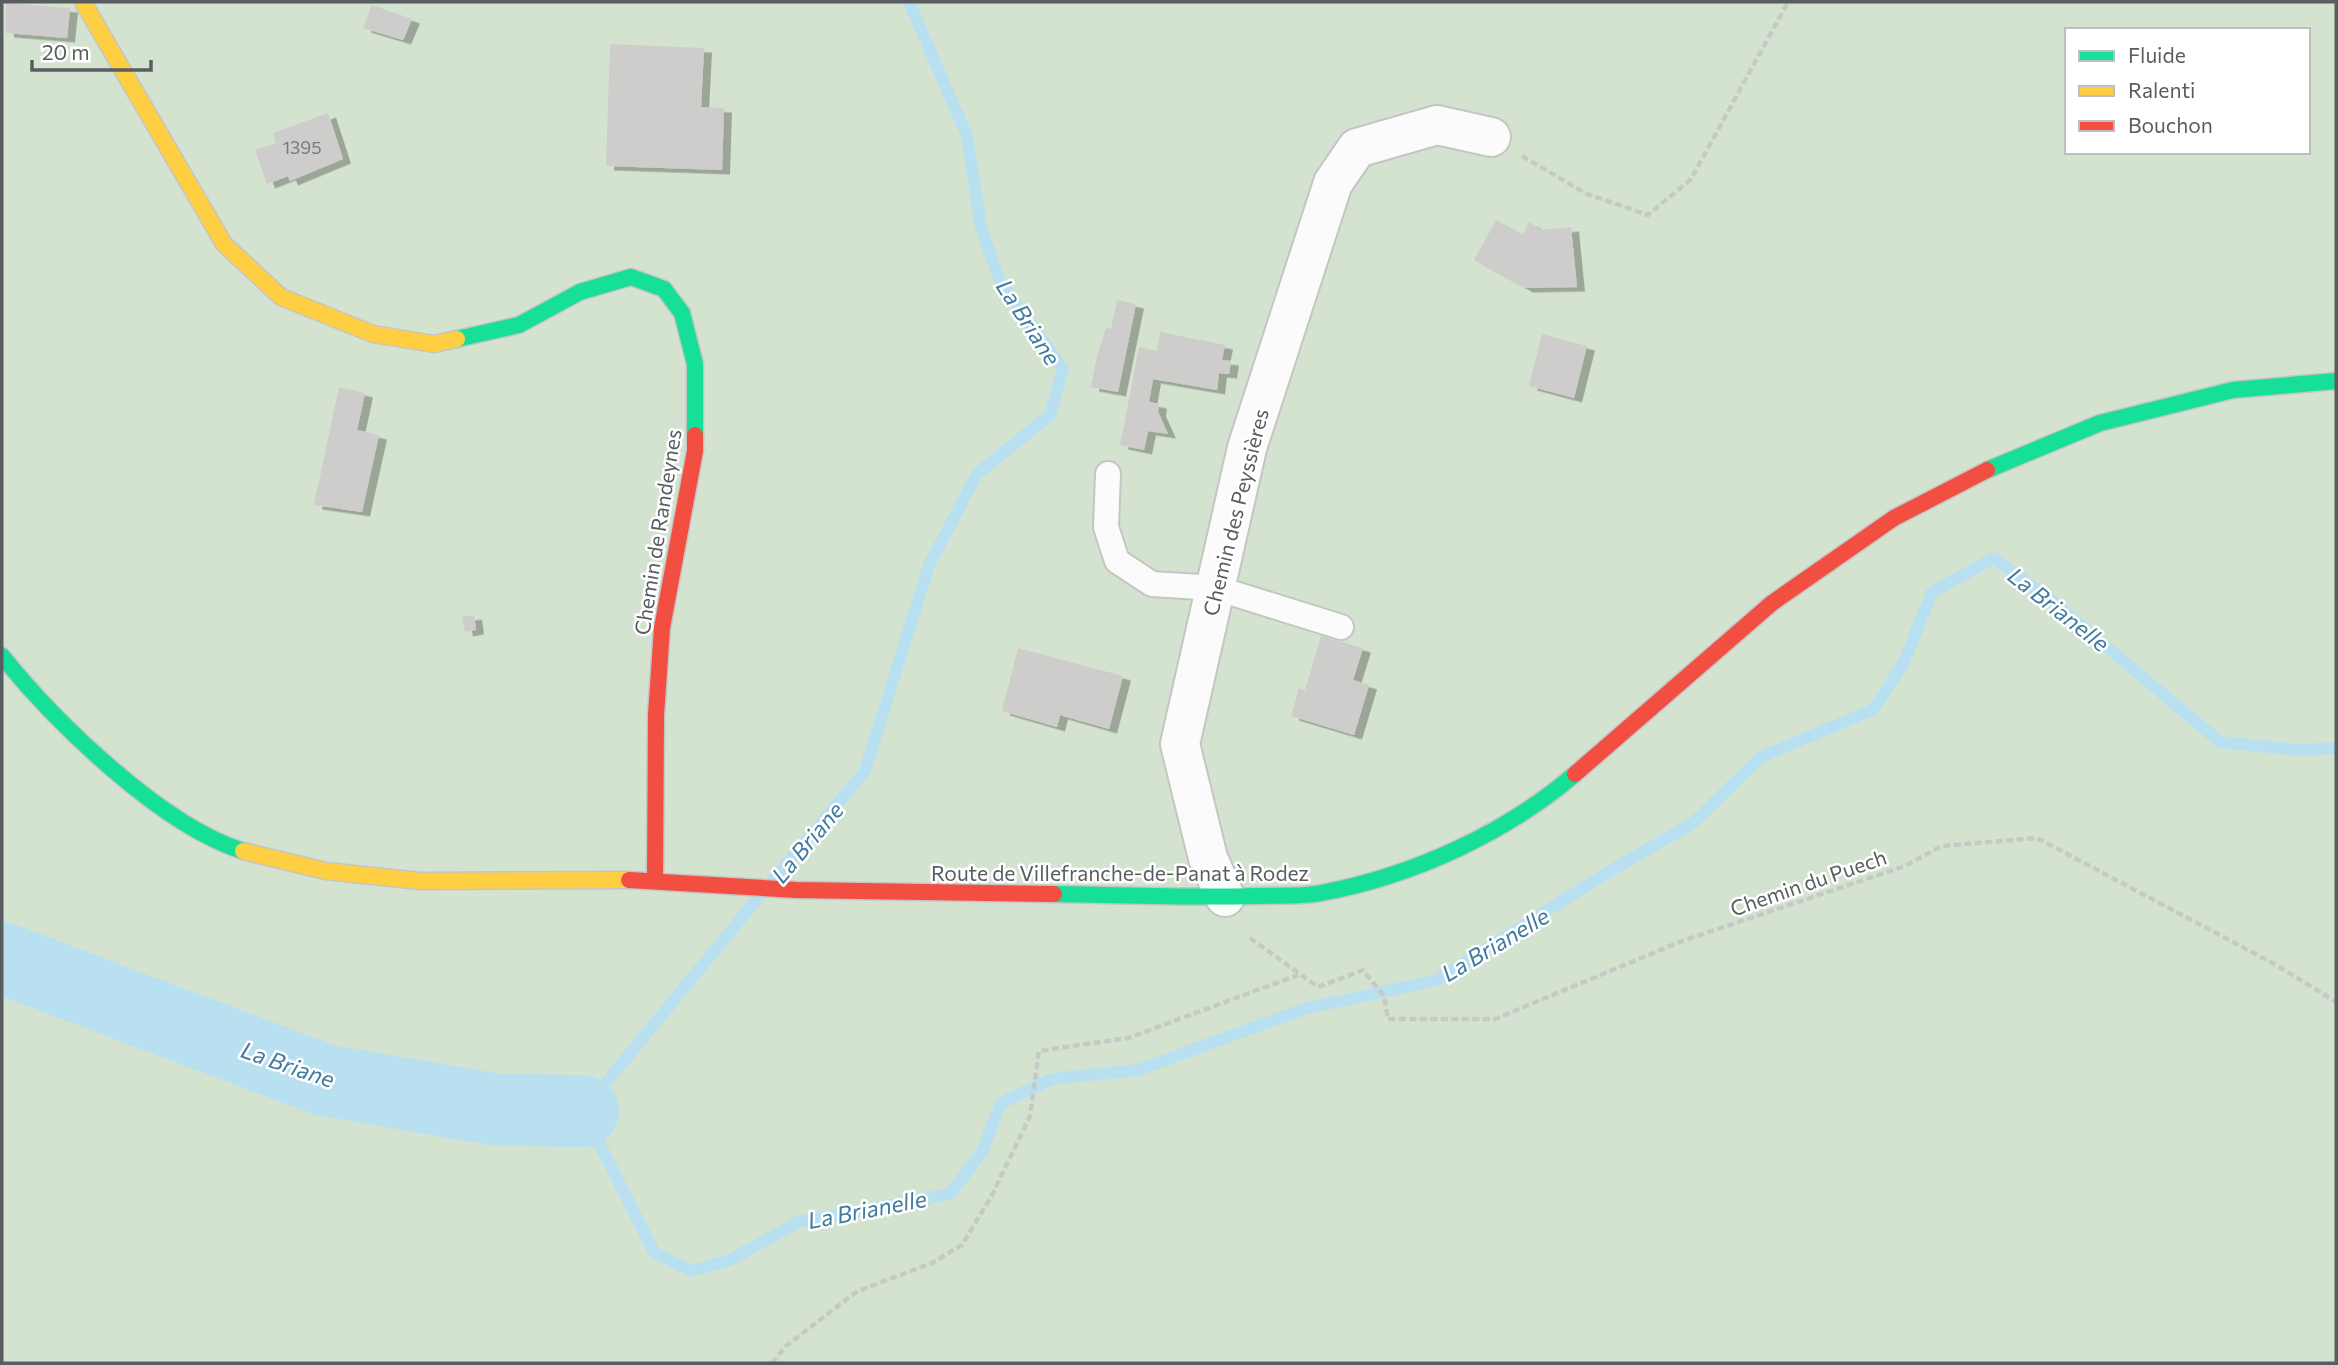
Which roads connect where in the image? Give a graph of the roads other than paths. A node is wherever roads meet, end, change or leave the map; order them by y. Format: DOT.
graph roads {
  1 [pos="83,2"];
  2 [pos="1491,137"];
  3 [pos="2336,381"];
  4 [pos="1108,474"];
  5 [pos="1216,587"];
  6 [pos="1341,627"];
  7 [pos="2,656"];
  8 [pos="654,880"];
  9 [pos="1226,897"];
  1 -- 8 [label="main road, Chemin de Randeynes"];
  2 -- 5 [label="street, Chemin des Peyssières"];
  3 -- 9 [label="main road, Route de Villefranche-de-Panat à Rodez"];
  4 -- 5 [label="lane"];
  5 -- 6 [label="lane"];
  5 -- 9 [label="street, Chemin des Peyssières"];
  7 -- 8 [label="main road, Route de Villefranche-de-Panat à Rodez"];
  8 -- 9 [label="main road, Route de Villefranche-de-Panat à Rodez"];
}
